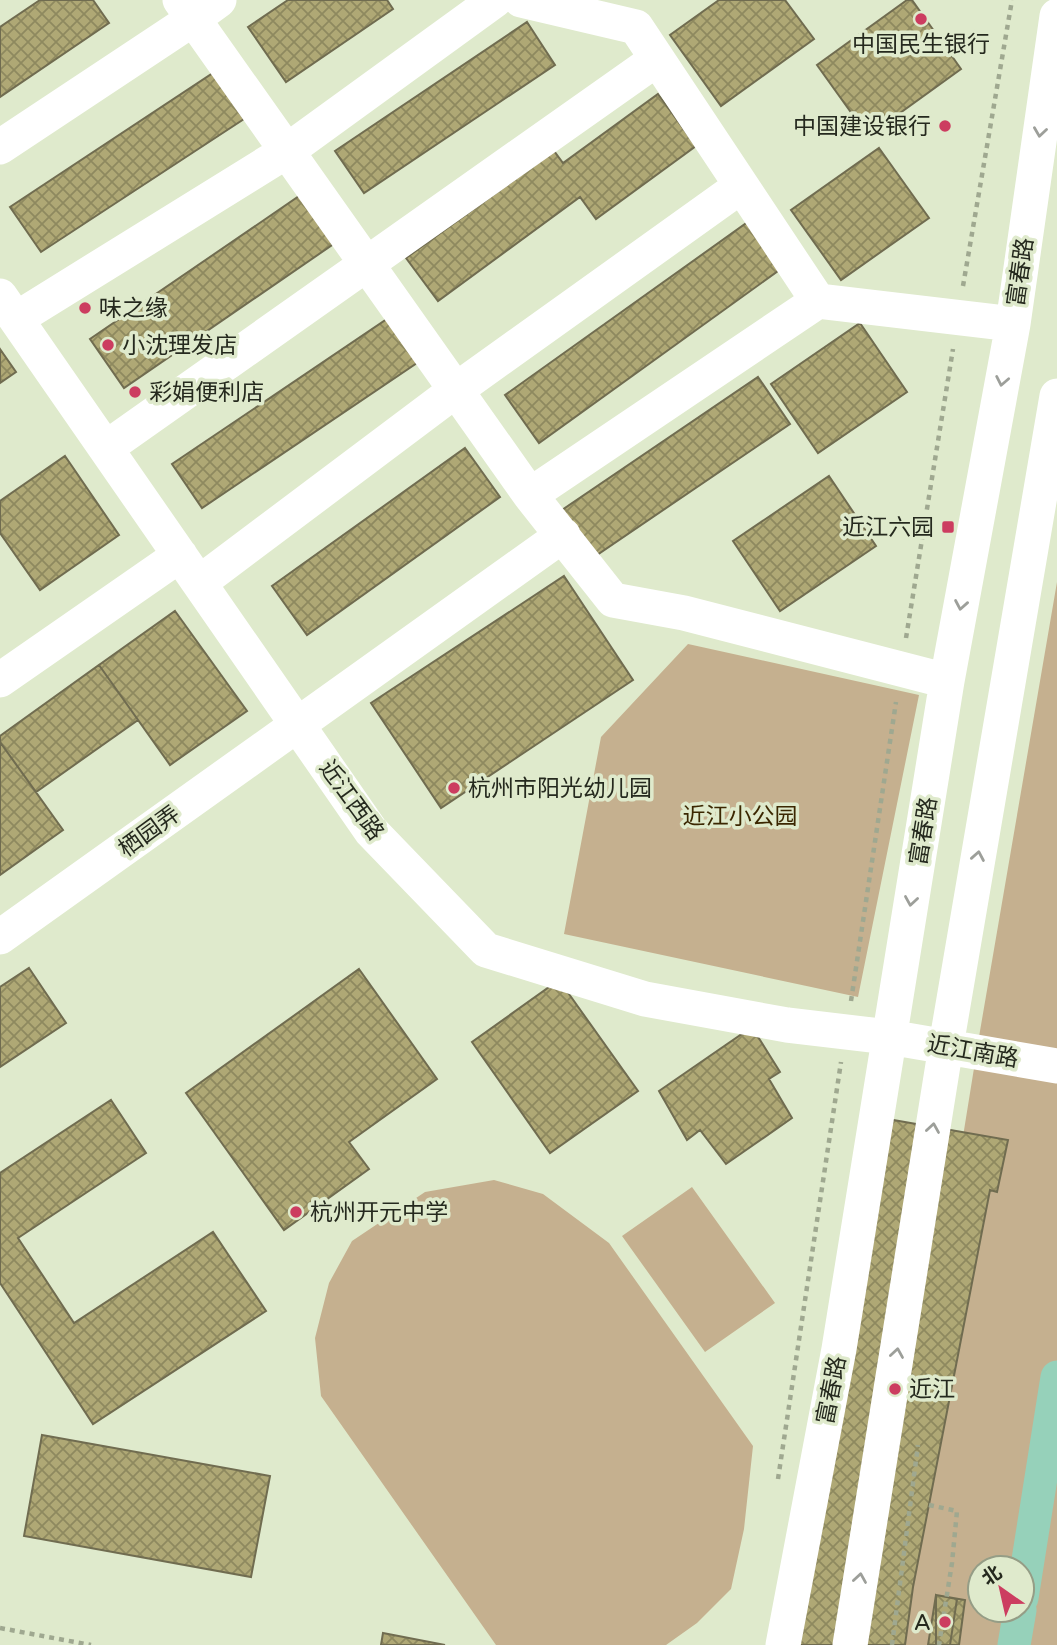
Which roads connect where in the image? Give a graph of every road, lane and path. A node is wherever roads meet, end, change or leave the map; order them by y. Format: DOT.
graph roads {
  1 [pos="495,0"];
  2 [pos="521,0"];
  3 [pos="1012,0"];
  4 [pos="198,6"];
  5 [pos="1057,16"];
  6 [pos="657,59"];
  7 [pos="0,147"];
  8 [pos="287,151"];
  9 [pos="741,186"];
  10 [pos="367,264"];
  11 [pos="818,301"];
  12 [pos="8,308"];
  13 [pos="958,318"];
  14 [pos="1013,324"];
  15 [pos="456,390"];
  16 [pos="1057,396"];
  17 [pos="106,448"];
  18 [pos="530,495"];
  19 [pos="563,536"];
  20 [pos="180,555"];
  21 [pos="199,583"];
  22 [pos="901,669"];
  23 [pos="2,673"];
  24 [pos="947,681"];
  25 [pos="297,724"];
  26 [pos="0,937"];
  27 [pos="846,1032"];
  28 [pos="889,1037"];
  29 [pos="946,1046"];
  30 [pos="1057,1066"];
  31 [pos="778,1482"];
  32 [pos="929,1504"];
  33 [pos="0,1628"];
  34 [pos="90,1645"];
  35 [pos="783,1645"];
  36 [pos="850,1645"];
  37 [pos="939,1645"];
  1 -- 8 [label="street"];
  2 -- 6 [label="street"];
  3 -- 13 [label="path"];
  4 -- 7 [label="street"];
  4 -- 8 [label="street"];
  5 -- 14 [label="street, 富春路, one-way"];
  6 -- 9 [label="street"];
  6 -- 10 [label="street"];
  8 -- 10 [label="street"];
  8 -- 12 [label="street"];
  9 -- 11 [label="street"];
  9 -- 15 [label="street"];
  10 -- 15 [label="street"];
  10 -- 17 [label="street"];
  11 -- 13 [label="street"];
  11 -- 18 [label="street"];
  12 -- 17 [label="street, 近江西路"];
  13 -- 14 [label="street"];
  13 -- 22 [label="path"];
  14 -- 24 [label="street, 富春路, one-way"];
  15 -- 18 [label="street"];
  15 -- 21 [label="street"];
  29 -- 16 [label="street, one-way"];
  17 -- 20 [label="street, 近江西路"];
  18 -- 19 [label="street"];
  19 -- 22 [label="street"];
  19 -- 25 [label="street, 栖园弄"];
  20 -- 21 [label="street, 近江西路"];
  20 -- 23 [label="street"];
  21 -- 25 [label="street, 近江西路"];
  22 -- 24 [label="street"];
  22 -- 27 [label="path"];
  24 -- 28 [label="street, 富春路, one-way"];
  25 -- 26 [label="street, 栖园弄"];
  25 -- 27 [label="street, 近江西路"];
  27 -- 28 [label="street, 近江西路"];
  27 -- 31 [label="path"];
  28 -- 29 [label="street, 近江南路"];
  28 -- 35 [label="street, 富春路"];
  29 -- 30 [label="street, 近江南路"];
  36 -- 29 [label="street, one-way"];
  32 -- 37 [label="path"];
  33 -- 34 [label="path"];
}
